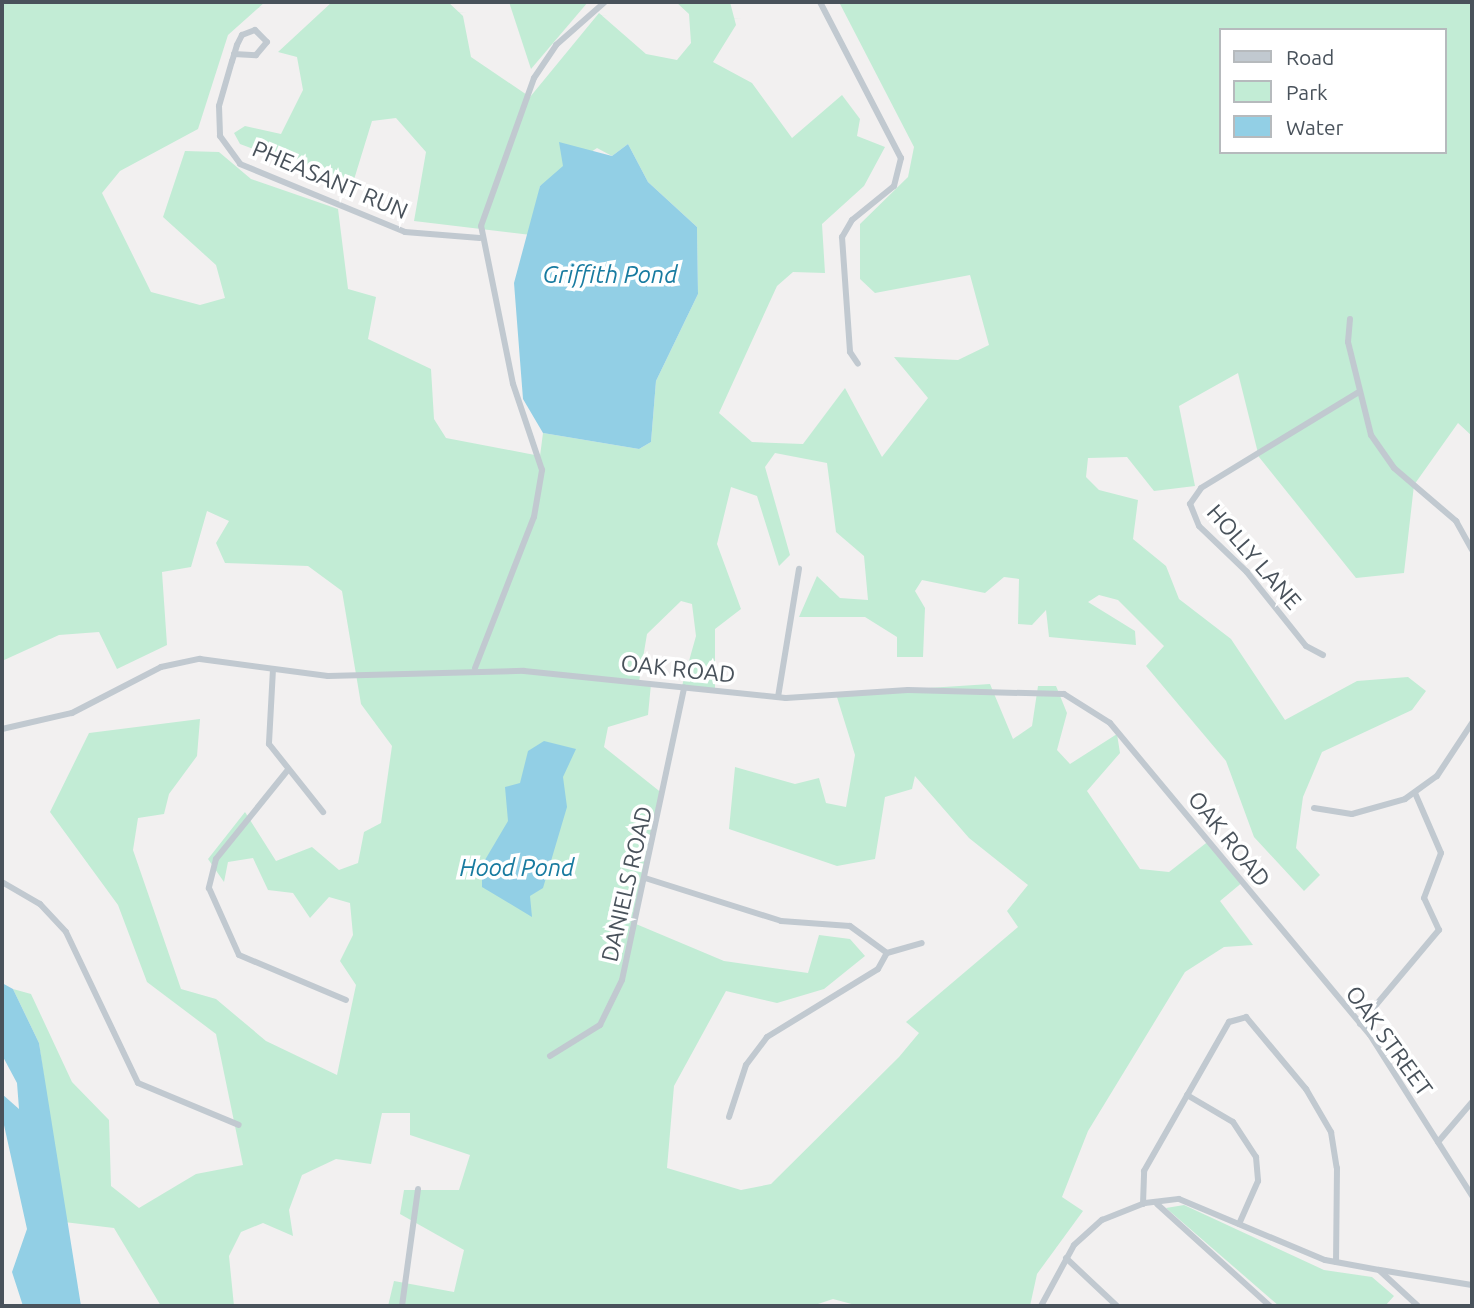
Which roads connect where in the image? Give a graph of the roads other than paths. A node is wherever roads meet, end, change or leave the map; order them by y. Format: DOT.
graph roads {
  1 [pos="605,2"];
  2 [pos="820,2"];
  3 [pos="234,54"];
  4 [pos="481,238"];
  5 [pos="1350,318"];
  6 [pos="858,364"];
  7 [pos="1359,392"];
  8 [pos="1472,550"];
  9 [pos="799,569"];
  10 [pos="1323,655"];
  11 [pos="475,668"];
  12 [pos="273,669"];
  13 [pos="684,688"];
  14 [pos="778,697"];
  15 [pos="1472,723"];
  16 [pos="2,729"];
  17 [pos="288,771"];
  18 [pos="1415,793"];
  19 [pos="1314,808"];
  20 [pos="323,812"];
  21 [pos="645,878"];
  22 [pos="2,882"];
  23 [pos="1267,914"];
  24 [pos="922,943"];
  25 [pos="887,953"];
  26 [pos="345,1000"];
  27 [pos="1360,1024"];
  28 [pos="550,1056"];
  29 [pos="1187,1095"];
  30 [pos="1472,1102"];
  31 [pos="729,1116"];
  32 [pos="239,1125"];
  33 [pos="1438,1142"];
  34 [pos="418,1189"];
  35 [pos="1472,1196"];
  36 [pos="1143,1203"];
  37 [pos="1157,1204"];
  38 [pos="1239,1224"];
  39 [pos="1066,1258"];
  40 [pos="1335,1262"];
  41 [pos="1378,1270"];
  42 [pos="1472,1285"];
  43 [pos="402,1306"];
  44 [pos="1041,1306"];
  45 [pos="1117,1306"];
  46 [pos="1270,1306"];
  47 [pos="1419,1306"];
  1 -- 4 [label="street"];
  2 -- 6 [label="street"];
  3 -- 3 [label="street, PHEASANT RUN"];
  3 -- 4 [label="street, PHEASANT RUN"];
  4 -- 11 [label="street"];
  5 -- 7 [label="street"];
  7 -- 8 [label="street"];
  7 -- 10 [label="street, HOLLY LANE"];
  9 -- 14 [label="street"];
  11 -- 12 [label="street, OAK ROAD"];
  11 -- 13 [label="street, OAK ROAD"];
  12 -- 16 [label="street, OAK ROAD"];
  12 -- 17 [label="street"];
  13 -- 14 [label="street, OAK ROAD"];
  13 -- 21 [label="street, DANIELS ROAD"];
  14 -- 23 [label="street, OAK ROAD"];
  15 -- 18 [label="street"];
  17 -- 20 [label="street"];
  17 -- 26 [label="street"];
  18 -- 19 [label="street"];
  18 -- 27 [label="street"];
  21 -- 25 [label="street"];
  21 -- 28 [label="street, DANIELS ROAD"];
  22 -- 32 [label="street"];
  23 -- 27 [label="street, OAK STREET"];
  24 -- 25 [label="street"];
  25 -- 31 [label="street"];
  27 -- 33 [label="street, OAK STREET"];
  29 -- 36 [label="street"];
  29 -- 38 [label="street"];
  29 -- 40 [label="street"];
  30 -- 33 [label="street"];
  33 -- 35 [label="street, OAK STREET"];
  34 -- 43 [label="street"];
  36 -- 37 [label="street"];
  36 -- 39 [label="street"];
  37 -- 38 [label="street"];
  37 -- 46 [label="street"];
  38 -- 40 [label="street"];
  39 -- 44 [label="street"];
  39 -- 45 [label="street"];
  40 -- 41 [label="street"];
  41 -- 42 [label="street"];
  41 -- 47 [label="street"];
}
